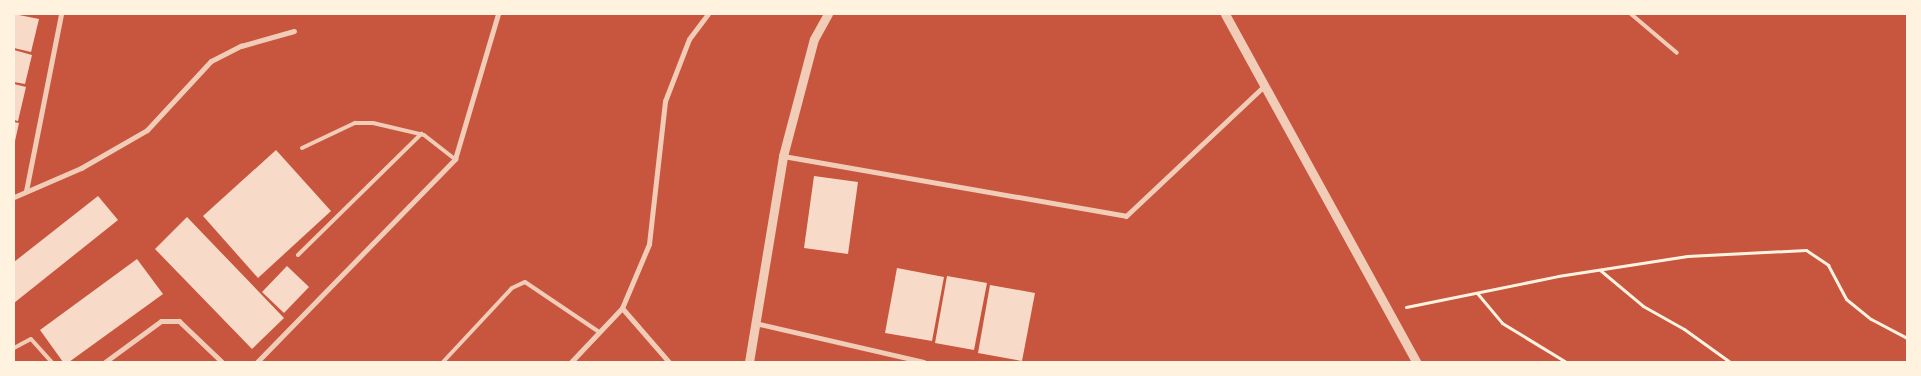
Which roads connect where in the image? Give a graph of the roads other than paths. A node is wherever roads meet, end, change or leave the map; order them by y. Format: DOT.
graph roads {
  1 [pos="61,14"];
  2 [pos="498,14"];
  3 [pos="708,14"];
  4 [pos="828,14"];
  5 [pos="1225,14"];
  6 [pos="1631,14"];
  7 [pos="294,31"];
  8 [pos="1677,53"];
  9 [pos="1264,86"];
  10 [pos="421,134"];
  11 [pos="302,148"];
  12 [pos="783,156"];
  13 [pos="455,159"];
  14 [pos="26,191"];
  15 [pos="14,197"];
  16 [pos="298,255"];
  17 [pos="622,308"];
  18 [pos="755,323"];
  19 [pos="599,332"];
  20 [pos="14,348"];
  21 [pos="52,362"];
  22 [pos="105,362"];
  23 [pos="222,362"];
  24 [pos="257,362"];
  25 [pos="443,362"];
  26 [pos="571,362"];
  27 [pos="669,362"];
  28 [pos="750,362"];
  29 [pos="924,362"];
  30 [pos="1416,362"];
  1 -- 14 [label="street"];
  2 -- 13 [label="street"];
  3 -- 17 [label="street"];
  4 -- 12 [label="street"];
  5 -- 9 [label="street"];
  6 -- 8 [label="lane"];
  7 -- 14 [label="street"];
  9 -- 12 [label="street"];
  9 -- 30 [label="street"];
  10 -- 11 [label="lane"];
  10 -- 13 [label="lane"];
  10 -- 16 [label="lane"];
  12 -- 18 [label="street"];
  13 -- 24 [label="street"];
  14 -- 15 [label="street"];
  17 -- 19 [label="street"];
  17 -- 27 [label="street"];
  18 -- 28 [label="street"];
  18 -- 29 [label="street"];
  19 -- 25 [label="lane"];
  19 -- 26 [label="street"];
  20 -- 21 [label="lane"];
  22 -- 23 [label="street"];
}
